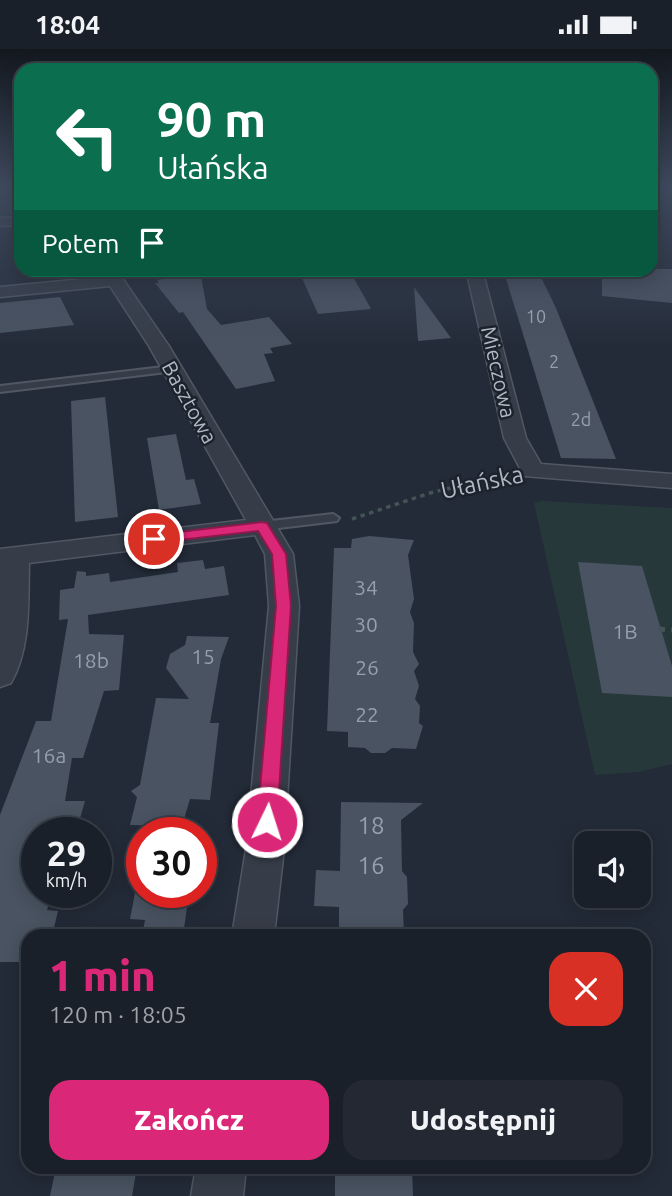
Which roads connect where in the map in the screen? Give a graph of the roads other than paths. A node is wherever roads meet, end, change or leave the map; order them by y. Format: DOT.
graph roads {
  1 [pos="98,277"];
  2 [pos="112,277"];
  3 [pos="476,277"];
  4 [pos="0,292"];
  5 [pos="172,369"];
  6 [pos="0,389"];
  7 [pos="533,471"];
  8 [pos="672,481"];
  9 [pos="333,518"];
  10 [pos="262,526"];
  11 [pos="8,557"];
  12 [pos="0,675"];
  13 [pos="254,929"];
  14 [pos="220,1174"];
  15 [pos="217,1196"];
  1 -- 4 [label="street, Basztowa"];
  2 -- 5 [label="street, Basztowa"];
  3 -- 7 [label="street, Mieczowa"];
  5 -- 6 [label="lane"];
  5 -- 10 [label="street, Basztowa"];
  7 -- 8 [label="street, Ułańska"];
  9 -- 10 [label="lane"];
  10 -- 11 [label="street"];
  10 -- 13 [label="street, Basztowa"];
  11 -- 12 [label="street"];
  14 -- 15 [label="street"];
}
